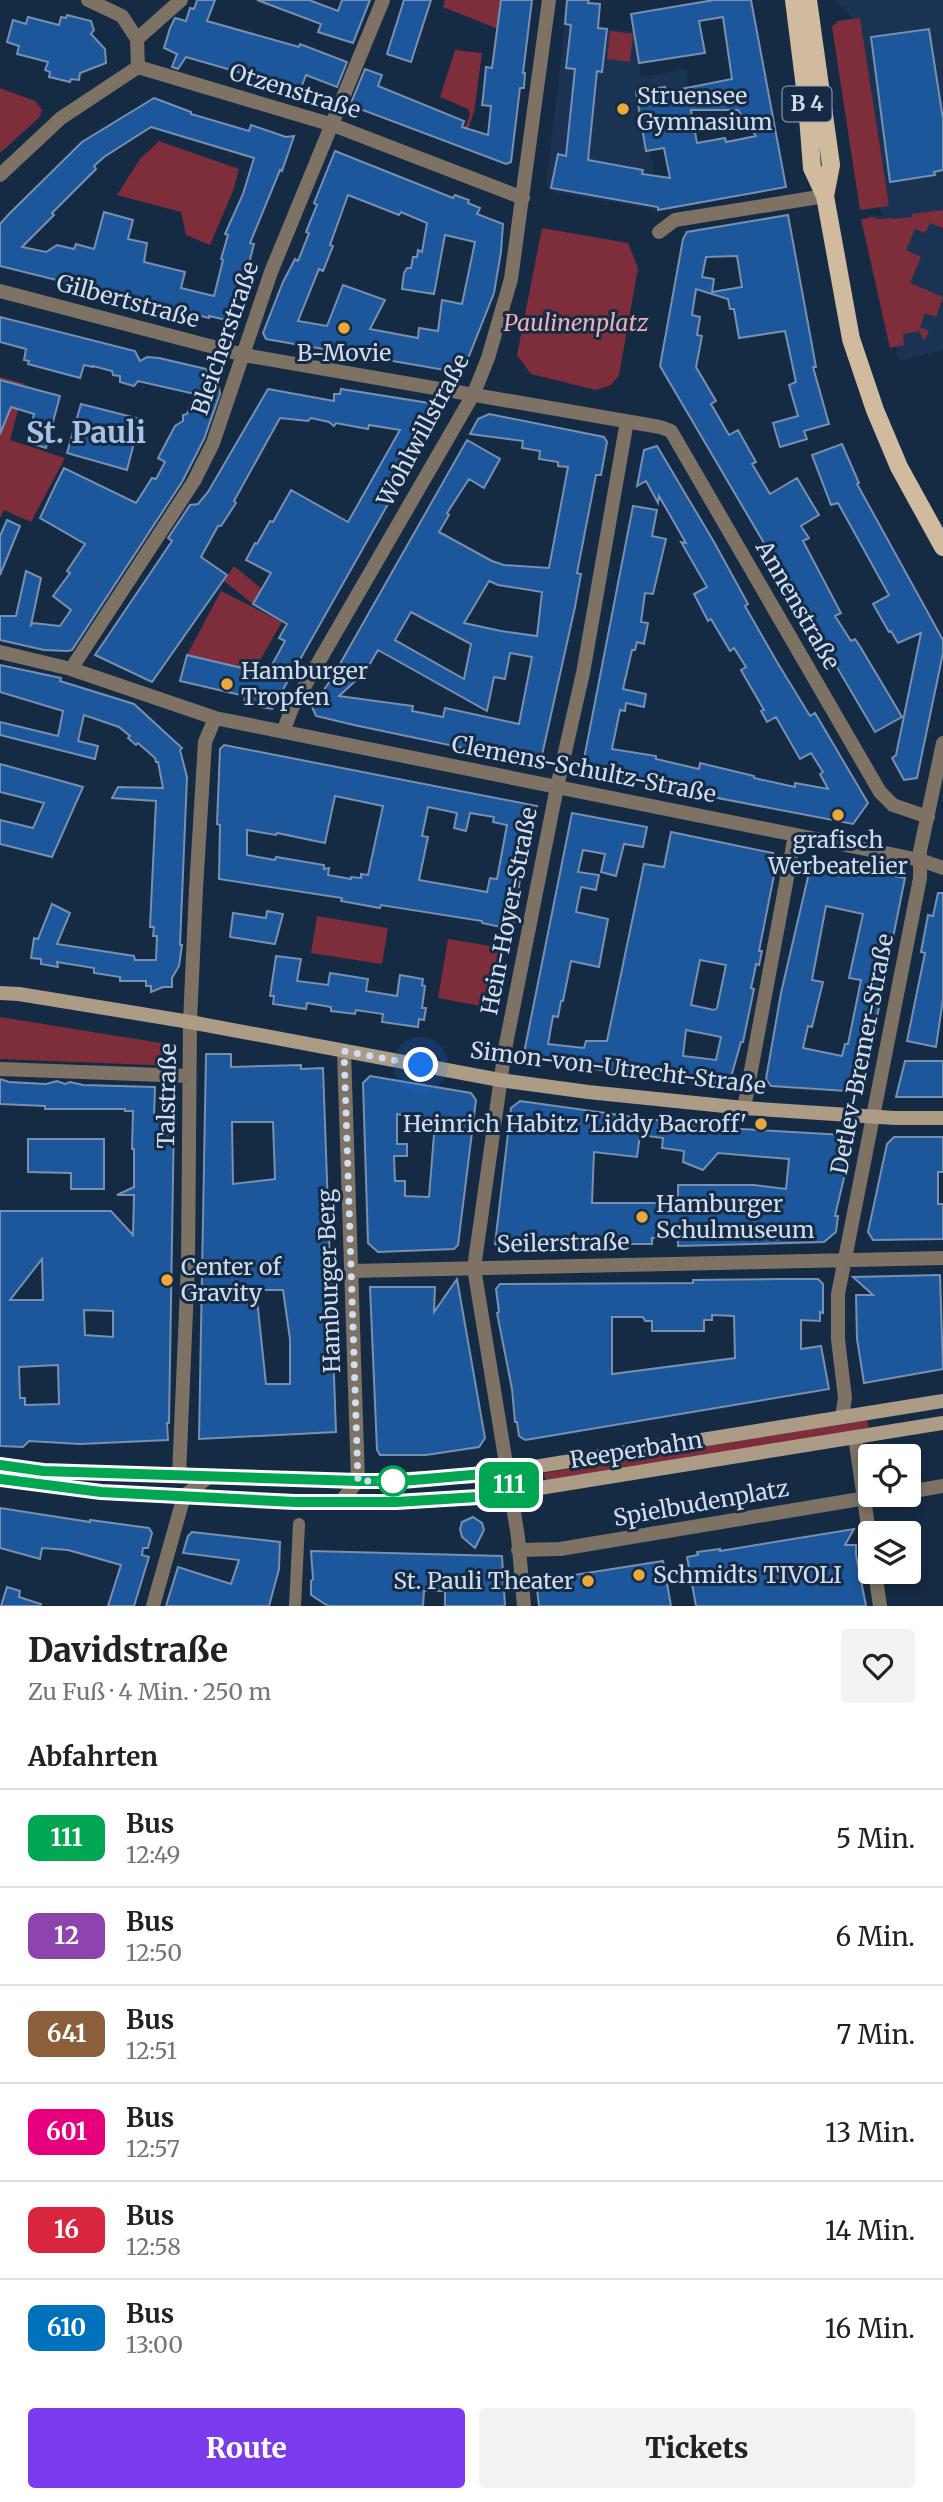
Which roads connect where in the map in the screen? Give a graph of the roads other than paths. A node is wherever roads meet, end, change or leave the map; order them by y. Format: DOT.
graph roads {
  1 [pos="88,0"];
  2 [pos="181,0"];
  3 [pos="383,0"];
  4 [pos="549,0"];
  5 [pos="794,0"];
  6 [pos="808,0"];
  7 [pos="136,38"];
  8 [pos="138,67"];
  9 [pos="333,125"];
  10 [pos="0,175"];
  11 [pos="825,196"];
  12 [pos="523,198"];
  13 [pos="659,232"];
  14 [pos="0,291"];
  15 [pos="244,355"];
  16 [pos="474,393"];
  17 [pos="627,421"];
  18 [pos="943,547"];
  19 [pos="0,652"];
  20 [pos="71,670"];
  21 [pos="215,718"];
  22 [pos="283,732"];
  23 [pos="943,743"];
  24 [pos="557,787"];
  25 [pos="928,817"];
  26 [pos="795,835"];
  27 [pos="920,860"];
  28 [pos="943,868"];
  29 [pos="0,993"];
  30 [pos="190,1022"];
  31 [pos="344,1051"];
  32 [pos="0,1069"];
  33 [pos="189,1076"];
  34 [pos="500,1080"];
  35 [pos="744,1108"];
  36 [pos="873,1116"];
  37 [pos="943,1118"];
  38 [pos="943,1258"];
  39 [pos="844,1260"];
  40 [pos="474,1268"];
  41 [pos="351,1270"];
  42 [pos="943,1401"];
  43 [pos="842,1417"];
  44 [pos="943,1423"];
  45 [pos="855,1437"];
  46 [pos="858,1458"];
  47 [pos="0,1465"];
  48 [pos="507,1472"];
  49 [pos="179,1476"];
  50 [pos="210,1476"];
  51 [pos="0,1479"];
  52 [pos="358,1481"];
  53 [pos="943,1486"];
  54 [pos="921,1490"];
  55 [pos="511,1495"];
  56 [pos="184,1496"];
  57 [pos="858,1500"];
  58 [pos="340,1502"];
  59 [pos="299,1524"];
  60 [pos="519,1550"];
  61 [pos="877,1584"];
  62 [pos="153,1606"];
  63 [pos="295,1606"];
  64 [pos="524,1606"];
  65 [pos="880,1606"];
  1 -- 7 [label="street"];
  2 -- 7 [label="street"];
  3 -- 9 [label="street, Bleicherstraße"];
  4 -- 12 [label="street, Wohlwillstraße"];
  5 -- 11 [label="main road, B 4"];
  6 -- 11 [label="main road, B 4"];
  7 -- 8 [label="street"];
  8 -- 9 [label="street, Otzenstraße"];
  8 -- 10 [label="street"];
  9 -- 12 [label="street, Otzenstraße"];
  9 -- 15 [label="street, Bleicherstraße"];
  11 -- 13 [label="street"];
  11 -- 18 [label="main road, B 4"];
  12 -- 16 [label="street, Wohlwillstraße"];
  14 -- 15 [label="street, Gilbertstraße"];
  15 -- 16 [label="street, Gilbertstraße"];
  15 -- 20 [label="street, Bleicherstraße"];
  16 -- 17 [label="street"];
  16 -- 22 [label="street, Wohlwillstraße"];
  17 -- 24 [label="street, Hein-Hoyer-Straße"];
  17 -- 25 [label="street, Annenstraße"];
  19 -- 20 [label="street, Clemens-Schultz-Straße"];
  20 -- 21 [label="street, Clemens-Schultz-Straße"];
  21 -- 22 [label="street, Clemens-Schultz-Straße"];
  21 -- 30 [label="street, Talstraße"];
  22 -- 24 [label="street, Clemens-Schultz-Straße"];
  23 -- 25 [label="street, Detlev-Bremer-Straße"];
  24 -- 26 [label="street, Clemens-Schultz-Straße"];
  24 -- 34 [label="street, Hein-Hoyer-Straße"];
  25 -- 27 [label="street, Detlev-Bremer-Straße"];
  26 -- 27 [label="street, Clemens-Schultz-Straße"];
  26 -- 35 [label="street"];
  27 -- 28 [label="street, Clemens-Schultz-Straße"];
  27 -- 36 [label="street, Detlev-Bremer-Straße"];
  29 -- 30 [label="main road, Simon-von-Utrecht-Straße"];
  30 -- 31 [label="main road, Simon-von-Utrecht-Straße"];
  30 -- 33 [label="street, Talstraße"];
  31 -- 34 [label="main road, Simon-von-Utrecht-Straße"];
  31 -- 41 [label="street, Hamburger Berg"];
  32 -- 33 [label="street"];
  33 -- 49 [label="street, Talstraße"];
  34 -- 35 [label="main road, Simon-von-Utrecht-Straße"];
  34 -- 40 [label="street, Hein-Hoyer-Straße"];
  35 -- 36 [label="main road, Simon-von-Utrecht-Straße"];
  36 -- 37 [label="main road, Simon-von-Utrecht-Straße"];
  36 -- 39 [label="street, Detlev-Bremer-Straße"];
  38 -- 39 [label="street, Seilerstraße"];
  39 -- 40 [label="street, Seilerstraße"];
  39 -- 43 [label="street, Detlev-Bremer-Straße"];
  40 -- 41 [label="street, Seilerstraße"];
  40 -- 48 [label="street, Hein-Hoyer-Straße"];
  41 -- 52 [label="street, Hamburger Berg"];
  42 -- 43 [label="main road, Reeperbahn"];
  43 -- 48 [label="main road, Reeperbahn"];
  44 -- 45 [label="main road, Reeperbahn"];
  45 -- 46 [label="street"];
  45 -- 55 [label="main road, Reeperbahn"];
  47 -- 49 [label="main road, Reeperbahn"];
  48 -- 52 [label="main road, Reeperbahn"];
  48 -- 55 [label="street, Hein-Hoyer-Straße"];
  49 -- 50 [label="main road, Reeperbahn"];
  50 -- 52 [label="main road, Reeperbahn"];
  50 -- 56 [label="street"];
  51 -- 56 [label="main road, Reeperbahn"];
  52 -- 58 [label="street"];
  53 -- 54 [label="street"];
  55 -- 58 [label="main road, Reeperbahn"];
  55 -- 60 [label="street, Hein-Hoyer-Straße"];
  56 -- 58 [label="main road, Reeperbahn"];
  56 -- 62 [label="street"];
  57 -- 60 [label="street, Spielbudenplatz"];
  59 -- 63 [label="street"];
  60 -- 64 [label="street, Hein-Hoyer-Straße"];
  61 -- 65 [label="street"];
}
